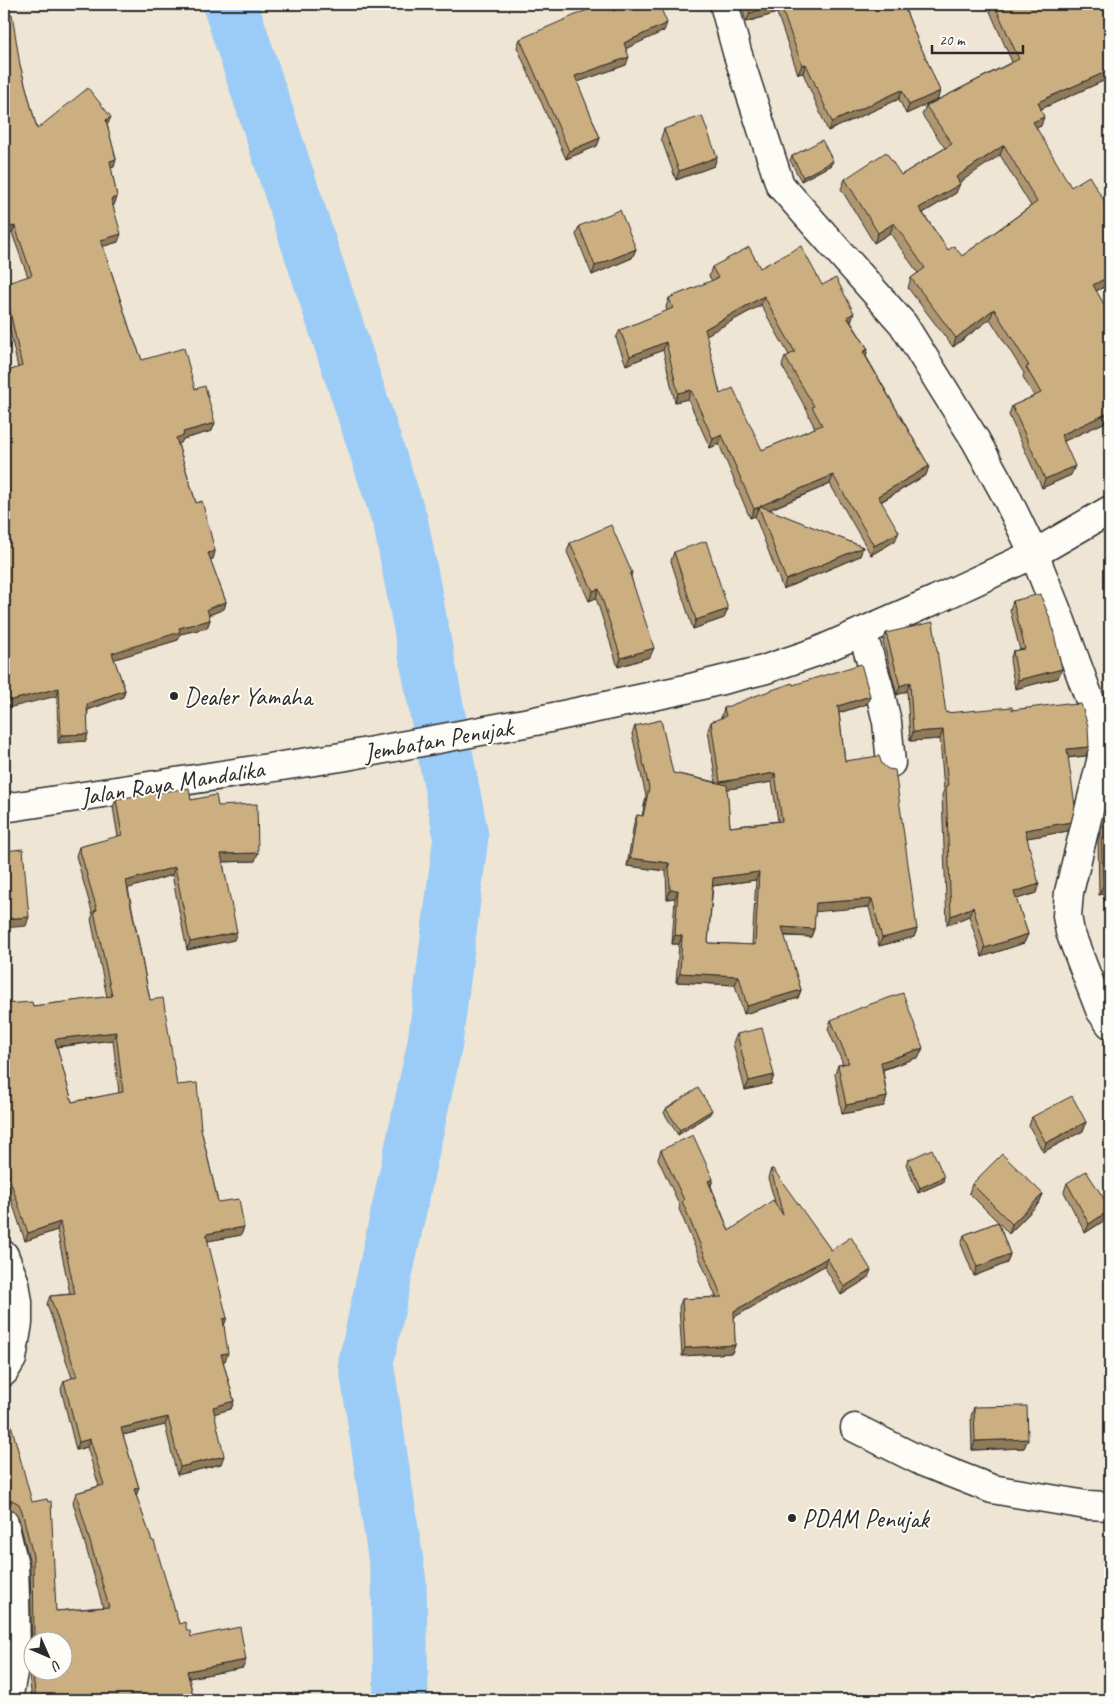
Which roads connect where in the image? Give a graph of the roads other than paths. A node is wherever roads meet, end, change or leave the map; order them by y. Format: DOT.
graph roads {
  1 [pos="724,4"];
  2 [pos="1110,510"];
  3 [pos="1034,554"];
  4 [pos="862,632"];
  5 [pos="341,757"];
  6 [pos="891,763"];
  7 [pos="4,808"];
  8 [pos="1110,1024"];
  9 [pos="4,1255"];
  10 [pos="4,1372"];
  11 [pos="855,1428"];
  12 [pos="1110,1506"];
  13 [pos="4,1523"];
  14 [pos="10,1656"];
  15 [pos="8,1700"];
  1 -- 3 [label="street"];
  2 -- 3 [label="street, Jembatan Penujak"];
  3 -- 4 [label="street, Jembatan Penujak"];
  3 -- 8 [label="street"];
  4 -- 5 [label="street, Jembatan Penujak"];
  4 -- 6 [label="street"];
  5 -- 7 [label="street, Jalan Raya Mandalika"];
  9 -- 10 [label="street"];
  11 -- 12 [label="street"];
  13 -- 14 [label="street"];
  14 -- 15 [label="street"];
}
